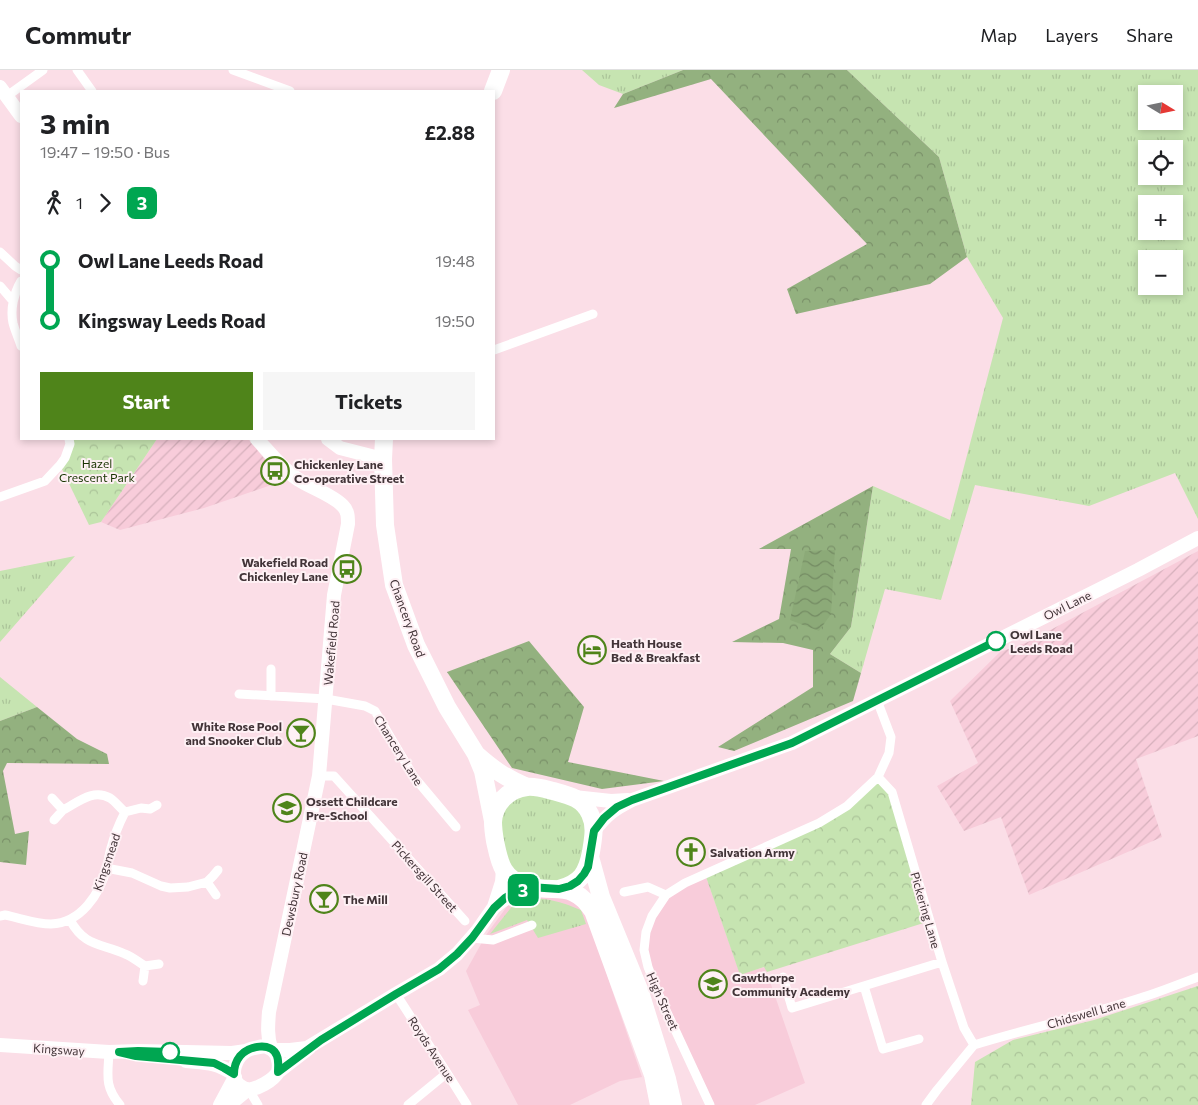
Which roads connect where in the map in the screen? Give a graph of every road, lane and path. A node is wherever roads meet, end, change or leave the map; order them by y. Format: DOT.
graph roads {
  1 [pos="43,70"];
  2 [pos="77,70"];
  3 [pos="233,70"];
  4 [pos="501,70"];
  5 [pos="91,90"];
  6 [pos="287,90"];
  7 [pos="493,90"];
  8 [pos="3,91"];
  9 [pos="20,115"];
  10 [pos="1,255"];
  11 [pos="20,269"];
  12 [pos="20,282"];
  13 [pos="0,286"];
  14 [pos="13,301"];
  15 [pos="577,308"];
  16 [pos="593,314"];
  17 [pos="581,318"];
  18 [pos="20,343"];
  19 [pos="495,350"];
  20 [pos="70,440"];
  21 [pos="258,440"];
  22 [pos="329,440"];
  23 [pos="384,440"];
  24 [pos="383,459"];
  25 [pos="0,497"];
  26 [pos="1198,538"];
  27 [pos="271,669"];
  28 [pos="239,694"];
  29 [pos="271,696"];
  30 [pos="326,699"];
  31 [pos="877,700"];
  32 [pos="476,754"];
  33 [pos="319,776"];
  34 [pos="878,777"];
  35 [pos="527,786"];
  36 [pos="574,797"];
  37 [pos="52,798"];
  38 [pos="632,800"];
  39 [pos="157,805"];
  40 [pos="62,810"];
  41 [pos="125,812"];
  42 [pos="54,820"];
  43 [pos="493,823"];
  44 [pos="456,828"];
  45 [pos="594,831"];
  46 [pos="590,857"];
  47 [pos="106,868"];
  48 [pos="504,869"];
  49 [pos="218,870"];
  50 [pos="207,882"];
  51 [pos="530,887"];
  52 [pos="559,889"];
  53 [pos="624,892"];
  54 [pos="216,895"];
  55 [pos="666,895"];
  56 [pos="494,908"];
  57 [pos="0,916"];
  58 [pos="70,920"];
  59 [pos="465,921"];
  60 [pos="532,925"];
  61 [pos="472,938"];
  62 [pos="942,962"];
  63 [pos="159,964"];
  64 [pos="145,966"];
  65 [pos="783,977"];
  66 [pos="1198,978"];
  67 [pos="143,981"];
  68 [pos="864,986"];
  69 [pos="396,994"];
  70 [pos="269,1012"];
  71 [pos="919,1038"];
  72 [pos="321,1040"];
  73 [pos="0,1045"];
  74 [pos="974,1045"];
  75 [pos="272,1049"];
  76 [pos="247,1051"];
  77 [pos="114,1052"];
  78 [pos="278,1072"];
  79 [pos="448,1072"];
  80 [pos="234,1076"];
  81 [pos="248,1090"];
  82 [pos="120,1105"];
  83 [pos="220,1105"];
  84 [pos="229,1105"];
  85 [pos="258,1105"];
  86 [pos="408,1105"];
  87 [pos="467,1105"];
  88 [pos="659,1105"];
  89 [pos="673,1105"];
  90 [pos="710,1105"];
  91 [pos="926,1105"];
  1 -- 8 [label="street"];
  2 -- 5 [label="street"];
  3 -- 6 [label="street"];
  4 -- 7 [label="highway"];
  8 -- 9 [label="main road"];
  10 -- 11 [label="street"];
  12 -- 14 [label="street"];
  13 -- 14 [label="street"];
  14 -- 18 [label="street"];
  15 -- 17 [label="street"];
  16 -- 17 [label="street"];
  17 -- 19 [label="street"];
  20 -- 25 [label="street"];
  21 -- 30 [label="main road, Wakefield Road"];
  22 -- 24 [label="main road"];
  23 -- 24 [label="highway, Chancery Road"];
  24 -- 32 [label="highway, Chancery Road"];
  26 -- 31 [label="main road, Owl Lane"];
  27 -- 29 [label="street"];
  28 -- 29 [label="street, Chancery Lane"];
  29 -- 30 [label="street, Chancery Lane"];
  30 -- 33 [label="main road, Wakefield Road"];
  30 -- 44 [label="street, Chancery Lane"];
  31 -- 34 [label="street"];
  31 -- 38 [label="main road, Owl Lane"];
  32 -- 35 [label="highway, Chancery Road"];
  32 -- 43 [label="highway, Chancery Road"];
  33 -- 59 [label="street, Pickersgill Street"];
  33 -- 70 [label="main road, Dewsbury Road"];
  34 -- 55 [label="street"];
  34 -- 62 [label="street, Pickering Lane"];
  35 -- 36 [label="highway"];
  35 -- 43 [label="highway"];
  36 -- 38 [label="main road, Owl Lane"];
  36 -- 45 [label="highway"];
  37 -- 40 [label="street"];
  38 -- 45 [label="main road, Owl Lane"];
  39 -- 41 [label="street"];
  40 -- 41 [label="street"];
  40 -- 42 [label="street"];
  41 -- 47 [label="street, Kingsmead"];
  43 -- 48 [label="highway"];
  45 -- 46 [label="highway"];
  46 -- 52 [label="highway"];
  46 -- 89 [label="highway"];
  47 -- 50 [label="street"];
  47 -- 58 [label="street, Kingsmead"];
  48 -- 51 [label="highway"];
  48 -- 56 [label="main road"];
  49 -- 50 [label="street"];
  50 -- 54 [label="street"];
  51 -- 52 [label="highway"];
  51 -- 56 [label="main road"];
  52 -- 88 [label="highway"];
  53 -- 55 [label="street"];
  55 -- 90 [label="street, High Street"];
  56 -- 61 [label="main road"];
  57 -- 58 [label="street"];
  58 -- 64 [label="street"];
  60 -- 61 [label="street"];
  61 -- 69 [label="main road"];
  62 -- 68 [label="street"];
  62 -- 74 [label="street, Pickering Lane"];
  63 -- 64 [label="street"];
  64 -- 67 [label="street"];
  65 -- 68 [label="street"];
  66 -- 74 [label="street, Chidswell Lane"];
  68 -- 71 [label="street"];
  69 -- 72 [label="main road"];
  69 -- 79 [label="street, Royds Avenue"];
  70 -- 75 [label="main road, Dewsbury Road"];
  70 -- 76 [label="main road, Dewsbury Road"];
  72 -- 75 [label="main road"];
  72 -- 78 [label="main road"];
  73 -- 77 [label="main road, Kingsway"];
  74 -- 91 [label="street"];
  75 -- 76 [label="main road"];
  75 -- 78 [label="main road"];
  76 -- 77 [label="main road, Kingsway"];
  76 -- 80 [label="main road"];
  77 -- 80 [label="main road, Kingsway"];
  77 -- 82 [label="street"];
  78 -- 81 [label="main road"];
  79 -- 86 [label="street"];
  79 -- 87 [label="street, Royds Avenue"];
  80 -- 81 [label="main road"];
  80 -- 83 [label="main road"];
  81 -- 84 [label="main road"];
  81 -- 85 [label="street"];
}
